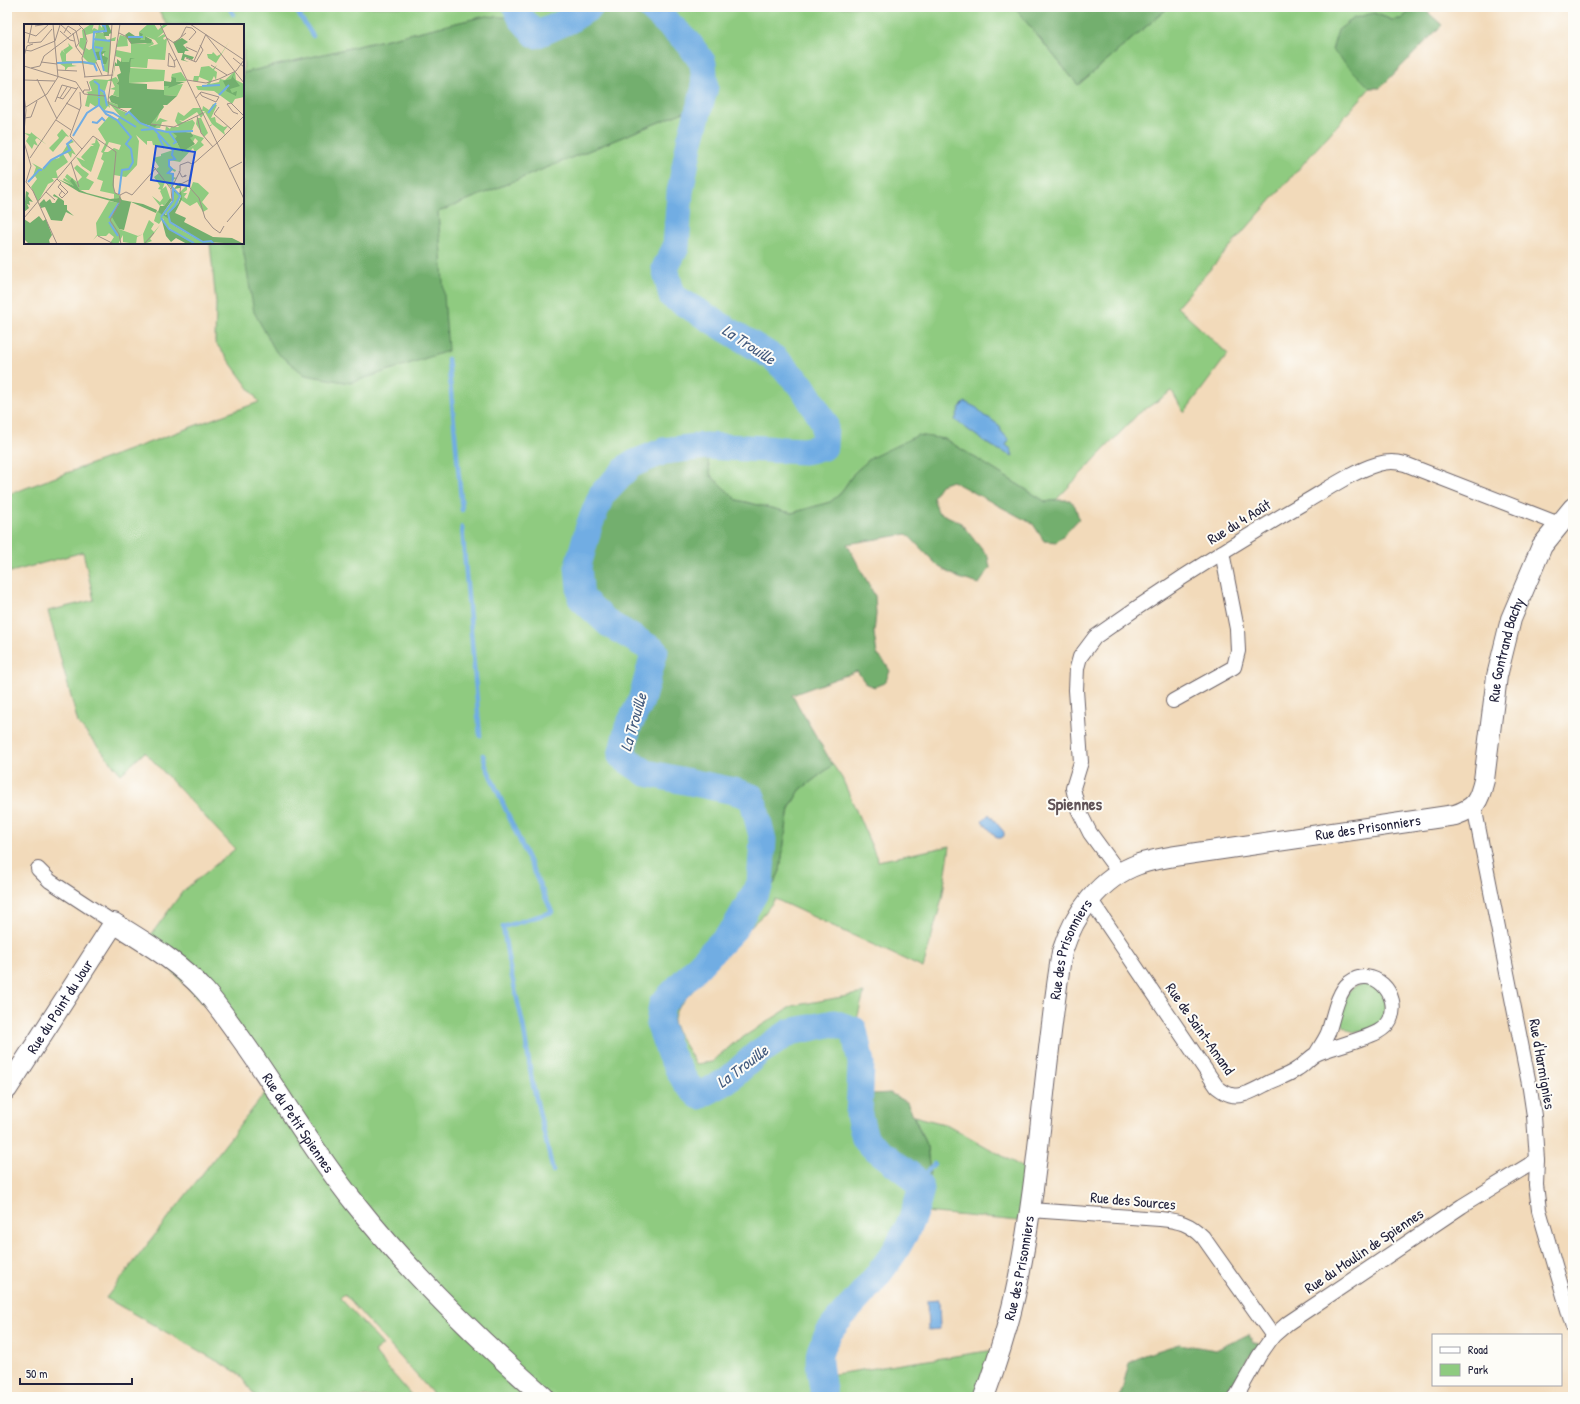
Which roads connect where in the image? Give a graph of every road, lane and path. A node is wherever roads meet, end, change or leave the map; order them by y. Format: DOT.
graph roads {
  1 [pos="1573,508"];
  2 [pos="1559,524"];
  3 [pos="1222,552"];
  4 [pos="1173,701"];
  5 [pos="1474,806"];
  6 [pos="38,869"];
  7 [pos="1120,874"];
  8 [pos="1090,899"];
  9 [pos="114,923"];
  10 [pos="1316,1054"];
  11 [pos="7,1089"];
  12 [pos="1537,1160"];
  13 [pos="1030,1210"];
  14 [pos="1573,1327"];
  15 [pos="1273,1336"];
  16 [pos="544,1397"];
  17 [pos="984,1397"];
  18 [pos="1236,1397"];
  1 -- 2 [label="street, Rue Gontrand Bachy"];
  2 -- 3 [label="street, Rue du 4 Août"];
  2 -- 5 [label="street, Rue Gontrand Bachy"];
  3 -- 4 [label="street"];
  3 -- 7 [label="street, Rue du 4 Août"];
  5 -- 7 [label="street, Rue des Prisonniers"];
  5 -- 12 [label="street, Rue d'Harmignies"];
  6 -- 9 [label="street, Rue du Petit Spiennes"];
  7 -- 8 [label="street, Rue des Prisonniers"];
  8 -- 10 [label="street, Rue de Saint-Amand"];
  8 -- 13 [label="street, Rue des Prisonniers"];
  9 -- 11 [label="street, Rue du Point du Jour"];
  9 -- 16 [label="street, Rue du Petit Spiennes"];
  10 -- 10 [label="street, Rue de Saint-Amand"];
  12 -- 14 [label="street, Rue d'Harmignies"];
  12 -- 15 [label="street, Rue du Moulin de Spiennes"];
  13 -- 15 [label="street, Rue des Sources"];
  13 -- 17 [label="street, Rue des Prisonniers"];
  15 -- 18 [label="street, Rue du Moulin de Spiennes"];
}
